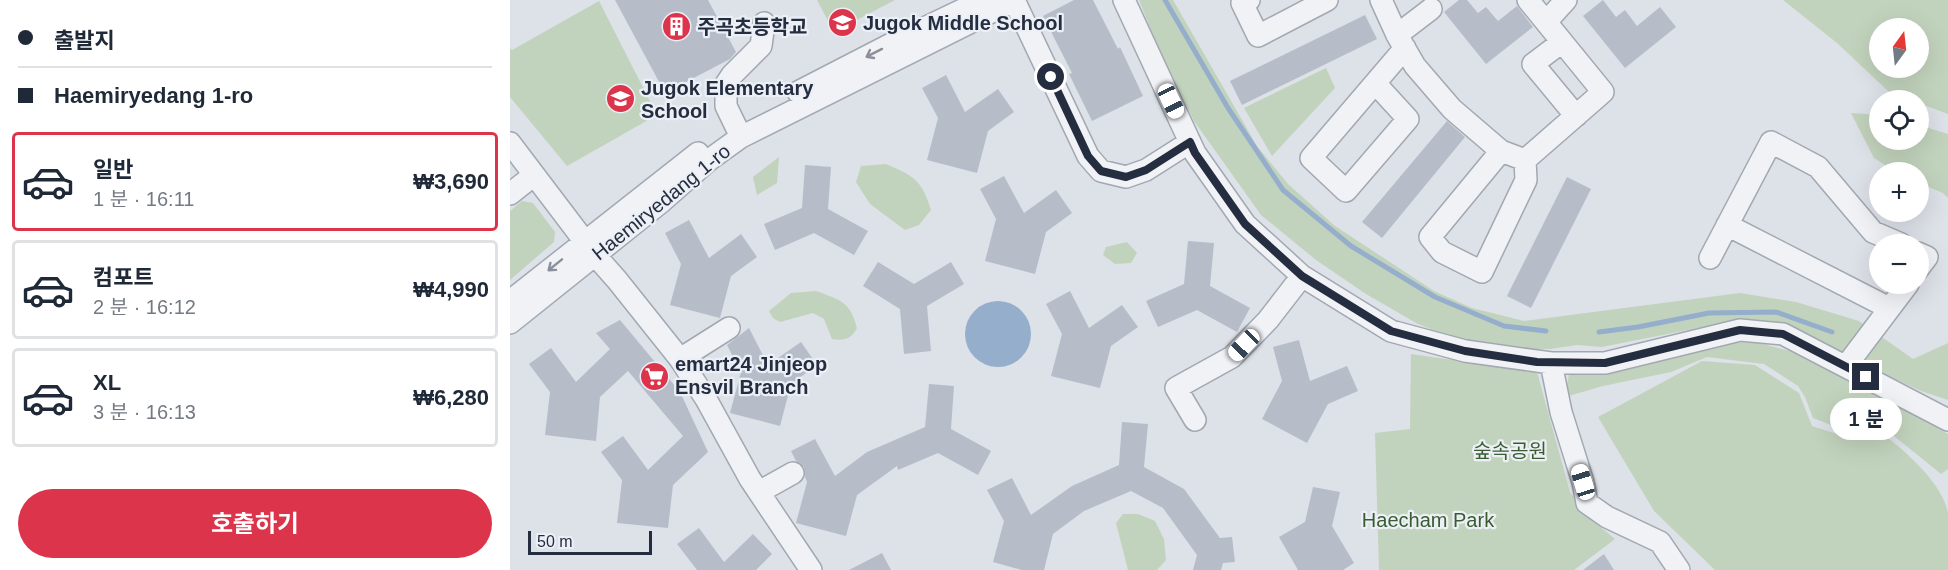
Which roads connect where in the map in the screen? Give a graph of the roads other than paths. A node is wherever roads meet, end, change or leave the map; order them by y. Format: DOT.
graph roads {
  1 [pos="983,0"];
  2 [pos="1014,0"];
  3 [pos="1124,0"];
  4 [pos="1248,0"];
  5 [pos="1327,0"];
  6 [pos="1381,0"];
  7 [pos="1528,0"];
  8 [pos="1566,0"];
  9 [pos="1435,4"];
  10 [pos="1546,22"];
  11 [pos="764,23"];
  12 [pos="1401,41"];
  13 [pos="1562,42"];
  14 [pos="1375,83"];
  15 [pos="1576,116"];
  16 [pos="738,131"];
  17 [pos="1190,142"];
  18 [pos="510,143"];
  19 [pos="1501,151"];
  20 [pos="1525,160"];
  21 [pos="534,175"];
  22 [pos="510,194"];
  23 [pos="1727,225"];
  24 [pos="1878,234"];
  25 [pos="590,248"];
  26 [pos="1710,258"];
  27 [pos="1302,276"];
  28 [pos="1900,294"];
  29 [pos="510,301"];
  30 [pos="1889,308"];
  31 [pos="510,323"];
  32 [pos="729,328"];
  33 [pos="680,359"];
  34 [pos="1551,363"];
  35 [pos="1846,366"];
  36 [pos="1195,420"];
  37 [pos="1948,420"];
  38 [pos="793,472"];
  39 [pos="759,492"];
  40 [pos="811,570"];
  41 [pos="1679,570"];
  1 -- 16 [label="street, one-way"];
  2 -- 16 [label="street, Haemiryedang 1-ro"];
  2 -- 17 [label="street"];
  3 -- 17 [label="street"];
  4 -- 5 [label="street"];
  6 -- 12 [label="street"];
  7 -- 10 [label="street"];
  8 -- 10 [label="street"];
  9 -- 12 [label="street"];
  10 -- 13 [label="street"];
  11 -- 16 [label="street"];
  12 -- 14 [label="street"];
  12 -- 19 [label="street"];
  13 -- 15 [label="street"];
  13 -- 15 [label="street"];
  14 -- 14 [label="street"];
  15 -- 20 [label="street"];
  16 -- 25 [label="street"];
  17 -- 27 [label="street"];
  18 -- 21 [label="street"];
  19 -- 20 [label="street"];
  19 -- 20 [label="street"];
  21 -- 22 [label="street"];
  21 -- 25 [label="street"];
  23 -- 24 [label="street"];
  23 -- 26 [label="street"];
  23 -- 30 [label="street"];
  25 -- 29 [label="street, one-way"];
  25 -- 31 [label="street, Haemiryedang 1-ro"];
  25 -- 33 [label="street"];
  27 -- 34 [label="street"];
  27 -- 36 [label="street"];
  28 -- 30 [label="street"];
  30 -- 35 [label="street"];
  32 -- 33 [label="street"];
  33 -- 39 [label="street"];
  34 -- 35 [label="street"];
  34 -- 41 [label="street"];
  35 -- 37 [label="street"];
  38 -- 39 [label="street"];
  39 -- 40 [label="street"];
}
